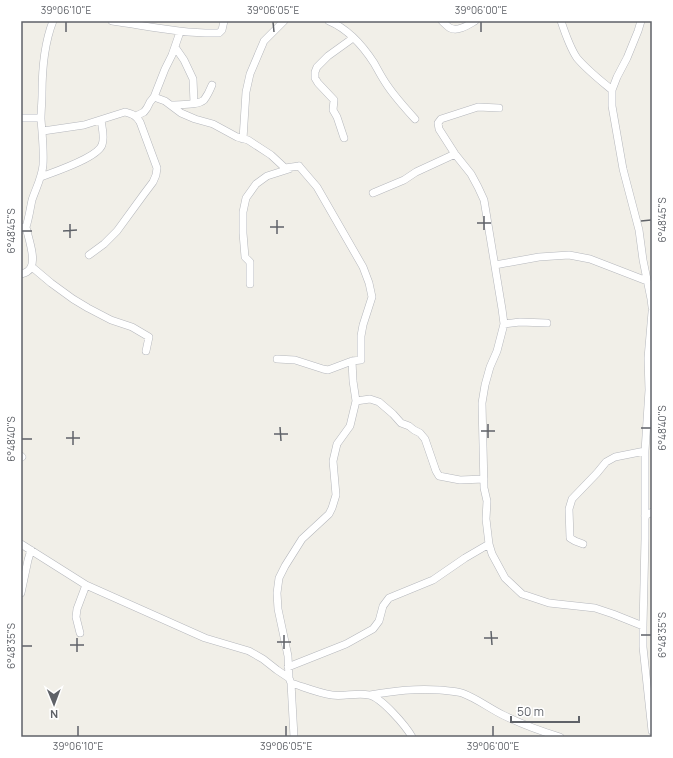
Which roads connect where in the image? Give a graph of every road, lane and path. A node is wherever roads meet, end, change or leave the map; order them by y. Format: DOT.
graph roads {
  1 [pos="53,21"];
  2 [pos="112,21"];
  3 [pos="224,21"];
  4 [pos="284,21"];
  5 [pos="329,21"];
  6 [pos="442,21"];
  7 [pos="475,21"];
  8 [pos="561,21"];
  9 [pos="640,21"];
  10 [pos="180,32"];
  11 [pos="353,38"];
  12 [pos="175,47"];
  13 [pos="212,85"];
  14 [pos="612,90"];
  15 [pos="154,97"];
  16 [pos="194,103"];
  17 [pos="171,105"];
  18 [pos="499,108"];
  19 [pos="136,116"];
  20 [pos="21,118"];
  21 [pos="41,118"];
  22 [pos="415,118"];
  23 [pos="101,120"];
  24 [pos="43,131"];
  25 [pos="344,138"];
  26 [pos="243,139"];
  27 [pos="455,154"];
  28 [pos="299,166"];
  29 [pos="41,177"];
  30 [pos="373,193"];
  31 [pos="23,228"];
  32 [pos="89,255"];
  33 [pos="495,265"];
  34 [pos="32,267"];
  35 [pos="21,274"];
  36 [pos="647,281"];
  37 [pos="250,284"];
  38 [pos="652,299"];
  39 [pos="652,307"];
  40 [pos="652,312"];
  41 [pos="547,323"];
  42 [pos="504,324"];
  43 [pos="146,351"];
  44 [pos="278,359"];
  45 [pos="352,361"];
  46 [pos="651,390"];
  47 [pos="356,401"];
  48 [pos="645,450"];
  49 [pos="484,479"];
  50 [pos="652,512"];
  51 [pos="645,516"];
  52 [pos="21,544"];
  53 [pos="489,544"];
  54 [pos="583,544"];
  55 [pos="31,550"];
  56 [pos="86,585"];
  57 [pos="21,593"];
  58 [pos="643,616"];
  59 [pos="652,617"];
  60 [pos="643,626"];
  61 [pos="80,633"];
  62 [pos="643,647"];
  63 [pos="652,648"];
  64 [pos="288,667"];
  65 [pos="290,680"];
  66 [pos="370,695"];
  67 [pos="652,731"];
  68 [pos="294,737"];
  69 [pos="412,737"];
  70 [pos="560,737"];
  1 -- 21 [label="street"];
  2 -- 10 [label="street"];
  3 -- 10 [label="street"];
  4 -- 26 [label="street"];
  5 -- 11 [label="street"];
  6 -- 7 [label="street"];
  8 -- 14 [label="street"];
  9 -- 14 [label="street"];
  10 -- 12 [label="street"];
  11 -- 22 [label="street"];
  11 -- 25 [label="street"];
  12 -- 15 [label="street"];
  12 -- 16 [label="street"];
  13 -- 16 [label="street"];
  14 -- 36 [label="street"];
  15 -- 17 [label="street"];
  15 -- 19 [label="street"];
  16 -- 17 [label="street"];
  17 -- 26 [label="street"];
  18 -- 27 [label="street"];
  19 -- 23 [label="street"];
  19 -- 32 [label="street"];
  20 -- 21 [label="street"];
  21 -- 24 [label="street"];
  23 -- 24 [label="street"];
  23 -- 29 [label="street"];
  24 -- 29 [label="street"];
  26 -- 28 [label="street"];
  27 -- 30 [label="street"];
  27 -- 33 [label="street"];
  28 -- 37 [label="street"];
  28 -- 45 [label="street"];
  29 -- 31 [label="street"];
  31 -- 34 [label="street"];
  33 -- 36 [label="street"];
  33 -- 42 [label="street"];
  34 -- 35 [label="street"];
  34 -- 43 [label="street"];
  36 -- 38 [label="street"];
  38 -- 39 [label="street"];
  40 -- 46 [label="street"];
  41 -- 42 [label="street"];
  42 -- 49 [label="street"];
  44 -- 45 [label="street"];
  45 -- 47 [label="street"];
  46 -- 48 [label="street"];
  47 -- 49 [label="street"];
  47 -- 64 [label="street"];
  48 -- 51 [label="street"];
  48 -- 54 [label="street"];
  49 -- 53 [label="street"];
  50 -- 51 [label="street"];
  51 -- 58 [label="street"];
  52 -- 55 [label="street"];
  53 -- 60 [label="street"];
  53 -- 64 [label="street"];
  55 -- 56 [label="street"];
  55 -- 57 [label="street"];
  56 -- 61 [label="street"];
  56 -- 65 [label="street"];
  58 -- 59 [label="street"];
  58 -- 60 [label="street"];
  60 -- 62 [label="street"];
  62 -- 63 [label="street"];
  62 -- 67 [label="street"];
  64 -- 65 [label="street"];
  65 -- 66 [label="street"];
  65 -- 68 [label="street"];
  66 -- 69 [label="street"];
  66 -- 70 [label="street"];
}
